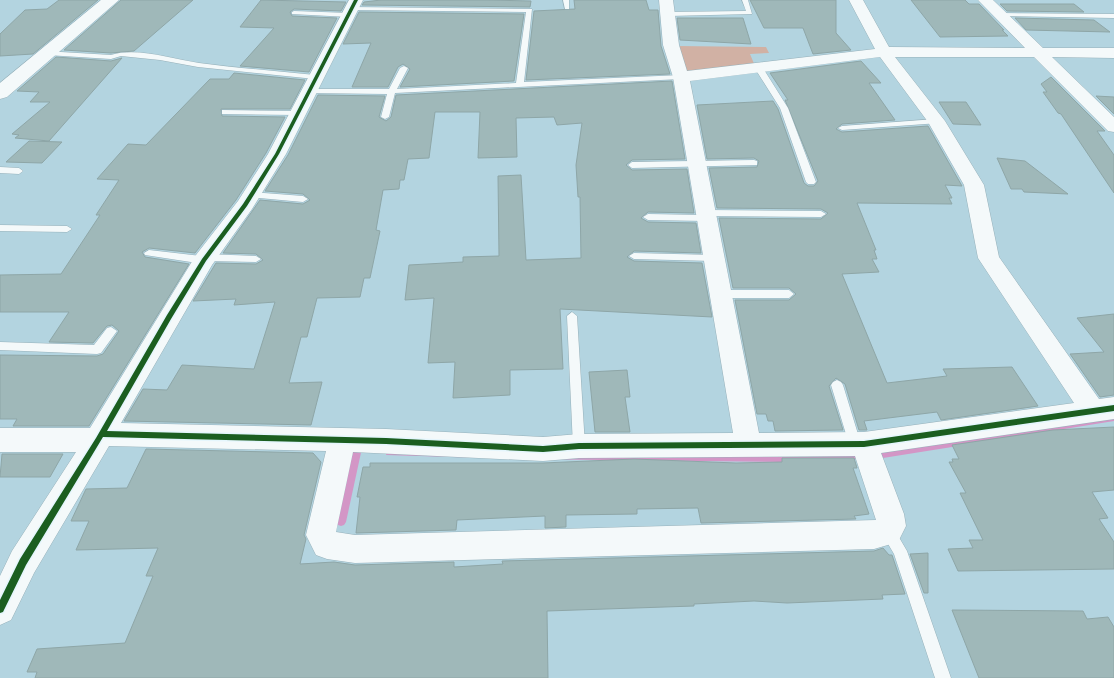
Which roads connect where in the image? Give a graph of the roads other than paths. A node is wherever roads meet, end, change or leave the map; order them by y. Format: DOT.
graph roads {
  1 [pos="111,0"];
  2 [pos="566,0"];
  3 [pos="745,0"];
  4 [pos="856,0"];
  5 [pos="985,0"];
  6 [pos="667,7"];
  7 [pos="352,8"];
  8 [pos="567,8"];
  9 [pos="294,13"];
  10 [pos="1000,15"];
  11 [pos="1114,16"];
  12 [pos="884,52"];
  13 [pos="48,53"];
  14 [pos="1039,53"];
  15 [pos="1114,53"];
  16 [pos="758,67"];
  17 [pos="404,68"];
  18 [pos="681,76"];
  19 [pos="312,84"];
  20 [pos="520,85"];
  21 [pos="392,91"];
  22 [pos="0,93"];
  23 [pos="226,112"];
  24 [pos="297,113"];
  25 [pos="385,116"];
  26 [pos="936,121"];
  27 [pos="1114,127"];
  28 [pos="842,128"];
  29 [pos="754,163"];
  30 [pos="696,164"];
  31 [pos="632,165"];
  32 [pos="0,170"];
  33 [pos="19,171"];
  34 [pos="810,182"];
  35 [pos="251,195"];
  36 [pos="303,199"];
  37 [pos="821,214"];
  38 [pos="706,216"];
  39 [pos="648,217"];
  40 [pos="0,228"];
  41 [pos="66,228"];
  42 [pos="148,253"];
  43 [pos="634,256"];
  44 [pos="205,258"];
  45 [pos="256,258"];
  46 [pos="714,258"];
  47 [pos="720,294"];
  48 [pos="789,294"];
  49 [pos="572,316"];
  50 [pos="111,331"];
  51 [pos="0,346"];
  52 [pos="837,386"];
  53 [pos="1104,409"];
  54 [pos="100,437"];
  55 [pos="0,440"];
  56 [pos="342,441"];
  57 [pos="748,445"];
  58 [pos="579,446"];
  59 [pos="863,450"];
  60 [pos="888,532"];
  61 [pos="0,609"];
  62 [pos="943,678"];
  1 -- 13 [label="main road"];
  2 -- 8 [label="lane"];
  3 -- 6 [label="lane"];
  4 -- 12 [label="street"];
  5 -- 10 [label="street"];
  6 -- 18 [label="street"];
  7 -- 9 [label="lane"];
  7 -- 19 [label="street"];
  7 -- 20 [label="lane"];
  10 -- 11 [label="lane"];
  10 -- 14 [label="street"];
  12 -- 14 [label="street"];
  12 -- 16 [label="street"];
  12 -- 26 [label="street"];
  13 -- 19 [label="lane"];
  13 -- 22 [label="main road"];
  14 -- 15 [label="street"];
  14 -- 27 [label="street"];
  16 -- 18 [label="street"];
  16 -- 34 [label="lane"];
  17 -- 21 [label="lane"];
  18 -- 20 [label="lane"];
  18 -- 30 [label="street"];
  19 -- 21 [label="lane"];
  19 -- 24 [label="street"];
  20 -- 21 [label="lane"];
  21 -- 25 [label="lane"];
  23 -- 24 [label="lane"];
  24 -- 35 [label="street"];
  26 -- 28 [label="lane"];
  26 -- 53 [label="street"];
  29 -- 30 [label="lane"];
  30 -- 31 [label="lane"];
  30 -- 38 [label="street"];
  32 -- 33 [label="lane"];
  35 -- 36 [label="lane"];
  35 -- 44 [label="street"];
  37 -- 38 [label="lane"];
  38 -- 39 [label="lane"];
  38 -- 46 [label="street"];
  40 -- 41 [label="lane"];
  42 -- 44 [label="lane"];
  43 -- 46 [label="lane"];
  44 -- 45 [label="lane"];
  44 -- 54 [label="street"];
  46 -- 47 [label="street"];
  47 -- 48 [label="lane"];
  47 -- 57 [label="street"];
  49 -- 58 [label="lane"];
  50 -- 51 [label="lane"];
  52 -- 59 [label="lane"];
  53 -- 59 [label="street"];
  54 -- 55 [label="street"];
  54 -- 56 [label="street"];
  54 -- 61 [label="street"];
  56 -- 58 [label="street"];
  56 -- 60 [label="street"];
  57 -- 58 [label="street"];
  57 -- 59 [label="street"];
  59 -- 60 [label="street"];
  60 -- 62 [label="lane"];
}
